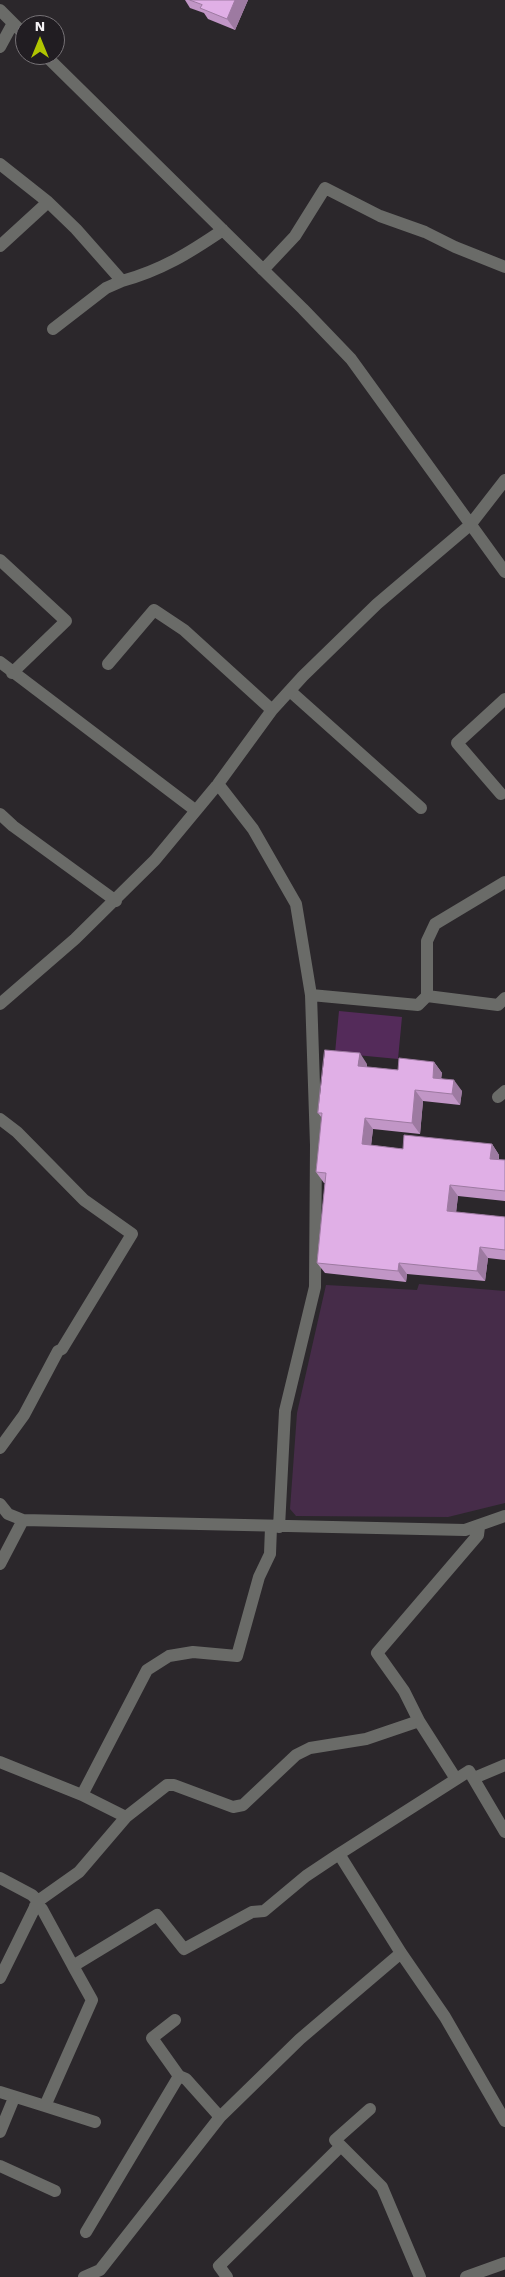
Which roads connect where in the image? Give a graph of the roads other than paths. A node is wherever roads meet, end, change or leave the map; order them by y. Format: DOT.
graph roads {
  1 [pos="0,10"];
  2 [pos="13,23"];
  3 [pos="0,47"];
  4 [pos="55,65"];
  5 [pos="0,164"];
  6 [pos="48,202"];
  7 [pos="223,230"];
  8 [pos="0,246"];
  9 [pos="505,267"];
  10 [pos="263,270"];
  11 [pos="122,281"];
  12 [pos="53,329"];
  13 [pos="505,480"];
  14 [pos="470,525"];
  15 [pos="0,560"];
  16 [pos="505,572"];
  17 [pos="0,662"];
  18 [pos="108,664"];
  19 [pos="12,673"];
  20 [pos="290,691"];
  21 [pos="505,699"];
  22 [pos="272,710"];
  23 [pos="218,784"];
  24 [pos="501,794"];
  25 [pos="421,808"];
  26 [pos="195,810"];
  27 [pos="0,814"];
  28 [pos="505,882"];
  29 [pos="116,900"];
  30 [pos="311,994"];
  31 [pos="427,996"];
  32 [pos="505,998"];
  33 [pos="0,1004"];
  34 [pos="0,1119"];
  35 [pos="0,1448"];
  36 [pos="0,1504"];
  37 [pos="505,1516"];
  38 [pos="23,1520"];
  39 [pos="479,1526"];
  40 [pos="275,1527"];
  41 [pos="0,1564"];
  42 [pos="419,1721"];
  43 [pos="0,1762"];
  44 [pos="505,1765"];
  45 [pos="456,1778"];
  46 [pos="474,1778"];
  47 [pos="82,1795"];
  48 [pos="126,1817"];
  49 [pos="505,1832"];
  50 [pos="339,1854"];
  51 [pos="0,1878"];
  52 [pos="36,1903"];
  53 [pos="401,1953"];
  54 [pos="74,1966"];
  55 [pos="0,1978"];
  56 [pos="175,2020"];
  57 [pos="179,2076"];
  58 [pos="0,2092"];
  59 [pos="14,2098"];
  60 [pos="45,2106"];
  61 [pos="370,2109"];
  62 [pos="220,2116"];
  63 [pos="505,2121"];
  64 [pos="95,2122"];
  65 [pos="0,2132"];
  66 [pos="341,2146"];
  67 [pos="0,2166"];
  68 [pos="55,2191"];
  69 [pos="86,2232"];
  70 [pos="505,2263"];
  71 [pos="84,2277"];
  72 [pos="227,2277"];
  73 [pos="420,2277"];
  74 [pos="466,2277"];
  1 -- 2 [label="street"];
  2 -- 3 [label="street"];
  4 -- 7 [label="street"];
  5 -- 6 [label="street"];
  6 -- 8 [label="street"];
  6 -- 11 [label="street"];
  7 -- 10 [label="street"];
  7 -- 11 [label="street"];
  9 -- 10 [label="street"];
  10 -- 14 [label="street"];
  11 -- 12 [label="street"];
  13 -- 14 [label="street"];
  14 -- 16 [label="street"];
  14 -- 20 [label="street"];
  15 -- 19 [label="street"];
  17 -- 19 [label="street"];
  18 -- 22 [label="street"];
  19 -- 26 [label="street"];
  20 -- 22 [label="street"];
  20 -- 25 [label="street"];
  21 -- 24 [label="street"];
  22 -- 23 [label="street"];
  23 -- 26 [label="street"];
  23 -- 30 [label="street"];
  26 -- 29 [label="street"];
  27 -- 29 [label="street"];
  28 -- 31 [label="street"];
  29 -- 33 [label="street"];
  30 -- 31 [label="street"];
  30 -- 40 [label="street"];
  31 -- 32 [label="street"];
  34 -- 35 [label="street"];
  36 -- 38 [label="street"];
  37 -- 39 [label="street"];
  38 -- 40 [label="street"];
  38 -- 41 [label="street"];
  39 -- 40 [label="street"];
  39 -- 42 [label="street"];
  40 -- 47 [label="street"];
  42 -- 45 [label="street"];
  42 -- 48 [label="street"];
  43 -- 47 [label="street"];
  44 -- 46 [label="street"];
  45 -- 46 [label="street"];
  45 -- 50 [label="street"];
  46 -- 49 [label="street"];
  47 -- 48 [label="street"];
  48 -- 52 [label="street"];
  50 -- 53 [label="street"];
  50 -- 54 [label="street"];
  51 -- 52 [label="street"];
  52 -- 54 [label="street"];
  52 -- 55 [label="street"];
  53 -- 62 [label="street"];
  53 -- 63 [label="street"];
  54 -- 60 [label="street"];
  56 -- 57 [label="street"];
  57 -- 62 [label="street"];
  57 -- 69 [label="street"];
  58 -- 59 [label="street"];
  59 -- 60 [label="street"];
  59 -- 65 [label="street"];
  60 -- 64 [label="street"];
  61 -- 66 [label="street"];
  62 -- 71 [label="street"];
  66 -- 72 [label="street"];
  66 -- 73 [label="street"];
  67 -- 68 [label="street"];
  70 -- 74 [label="street"];
}
